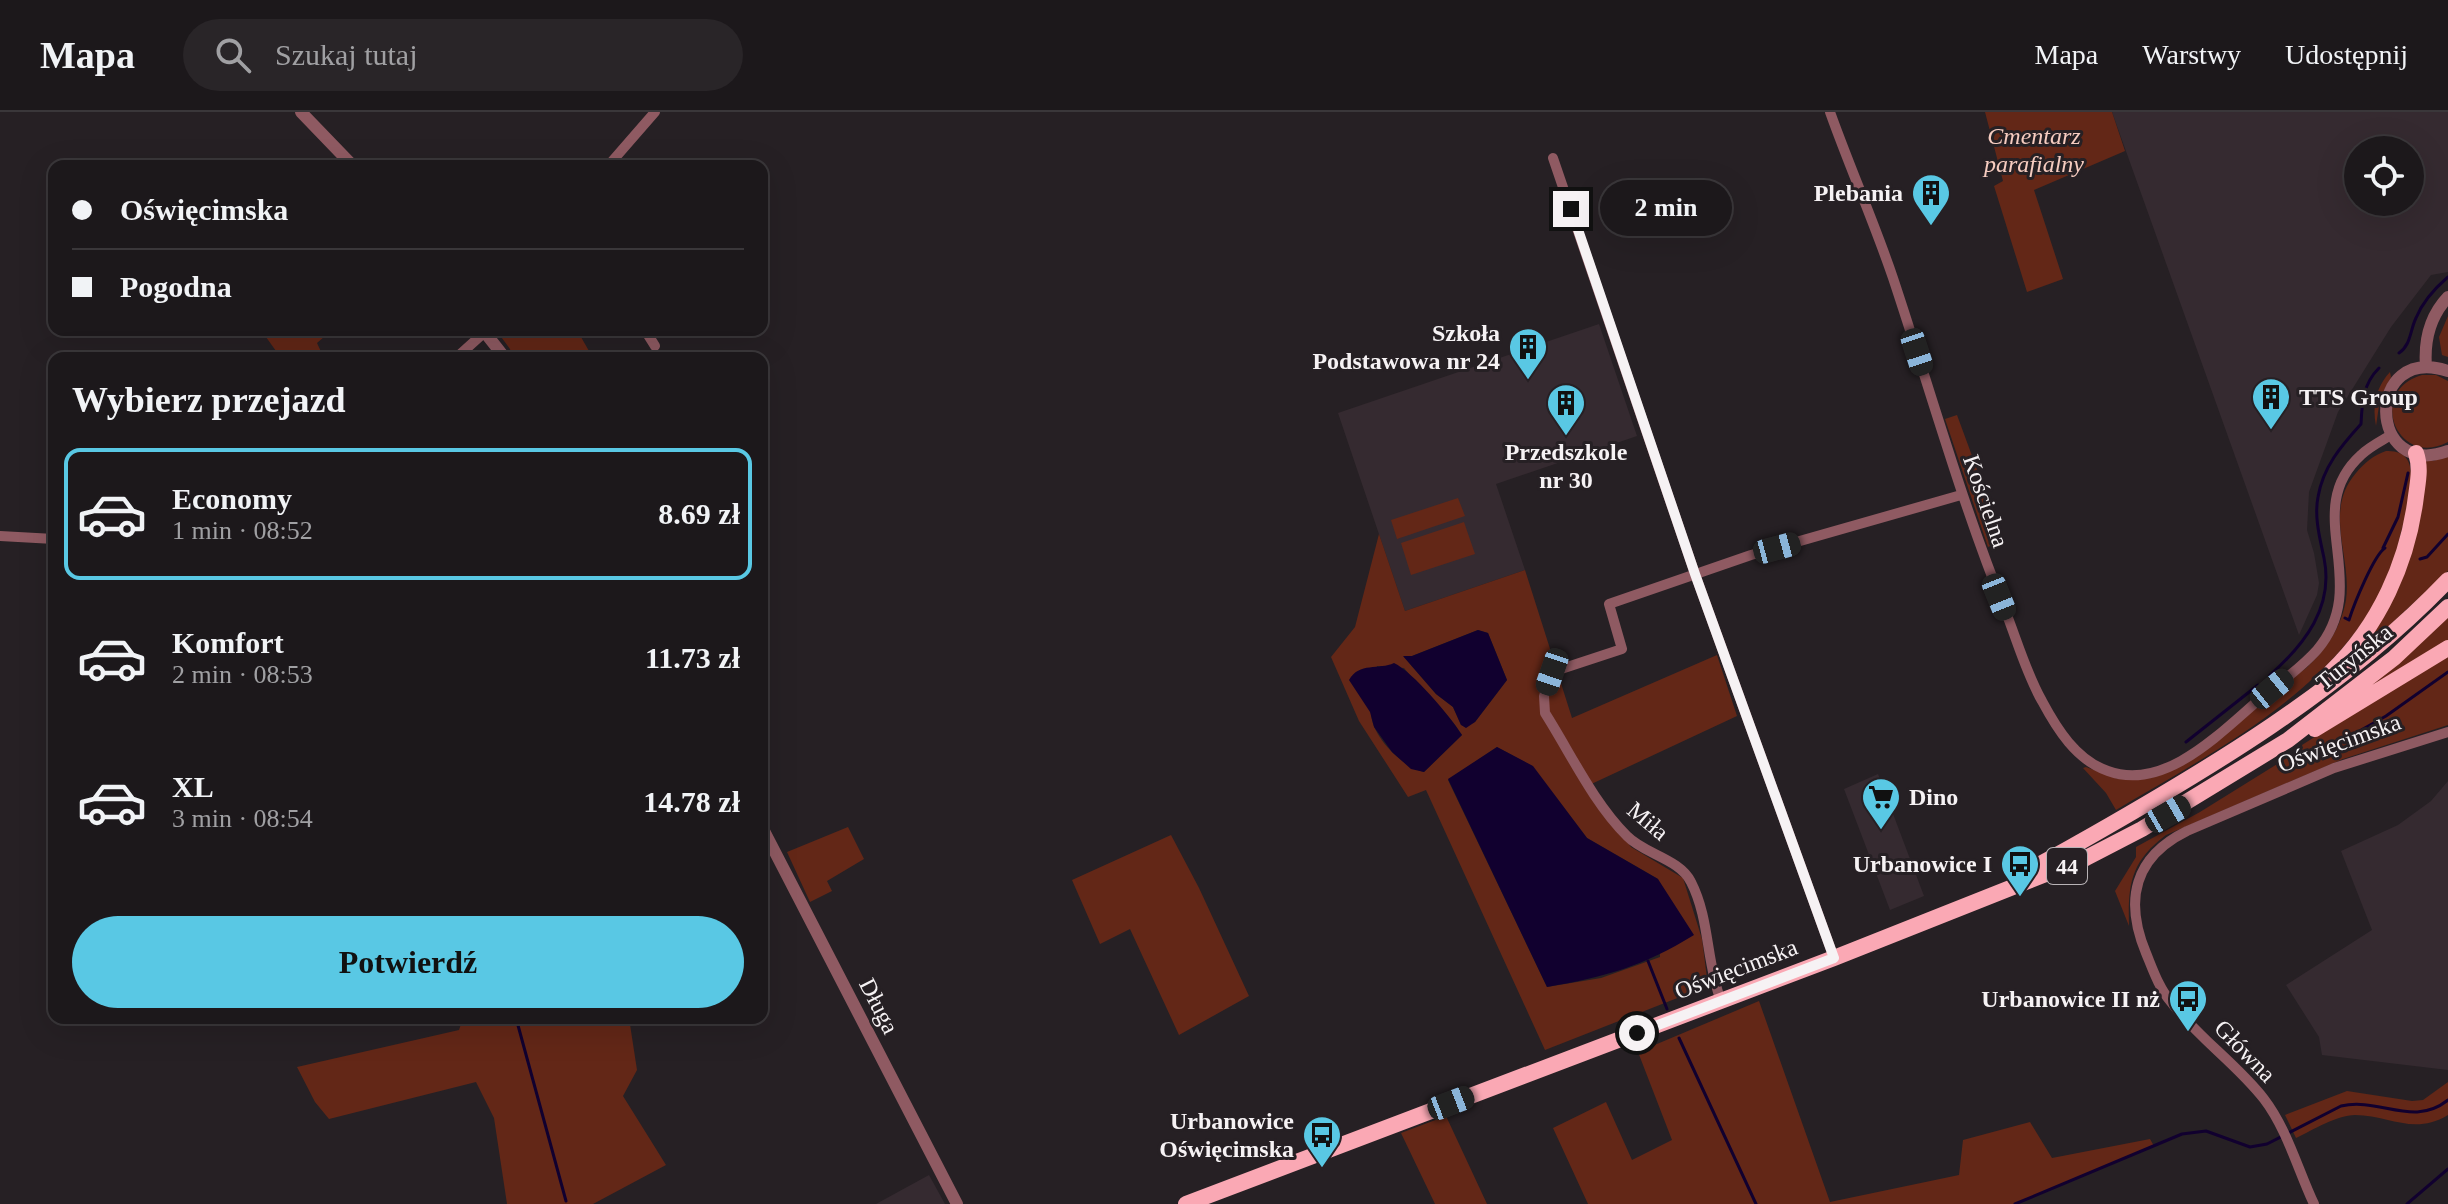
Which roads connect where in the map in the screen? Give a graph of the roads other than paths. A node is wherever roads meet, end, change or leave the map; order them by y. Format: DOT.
graph roads {
  1 [pos="301,112"];
  2 [pos="655,112"];
  3 [pos="1830,112"];
  4 [pos="1553,158"];
  5 [pos="347,160"];
  6 [pos="613,160"];
  7 [pos="2448,297"];
  8 [pos="480,336"];
  9 [pos="649,336"];
  10 [pos="655,346"];
  11 [pos="462,352"];
  12 [pos="2426,367"];
  13 [pos="2448,371"];
  14 [pos="2391,435"];
  15 [pos="2448,451"];
  16 [pos="2416,453"];
  17 [pos="1961,495"];
  18 [pos="0,536"];
  19 [pos="48,539"];
  20 [pos="1695,574"];
  21 [pos="2448,580"];
  22 [pos="2448,607"];
  23 [pos="2448,648"];
  24 [pos="2292,708"];
  25 [pos="2448,732"];
  26 [pos="2288,740"];
  27 [pos="768,839"];
  28 [pos="1988,895"];
  29 [pos="2138,933"];
  30 [pos="1834,958"];
  31 [pos="1721,1001"];
  32 [pos="1197,1202"];
  33 [pos="957,1204"];
  34 [pos="2314,1204"];
  1 -- 5 [label="street"];
  2 -- 6 [label="street"];
  3 -- 17 [label="street, Kościelna"];
  4 -- 20 [label="street"];
  7 -- 12 [label="street"];
  8 -- 11 [label="street"];
  9 -- 10 [label="street"];
  12 -- 13 [label="street"];
  12 -- 14 [label="street"];
  14 -- 16 [label="street"];
  14 -- 17 [label="street, Kościelna"];
  15 -- 16 [label="street"];
  16 -- 24 [label="highway"];
  17 -- 20 [label="street"];
  18 -- 19 [label="street"];
  20 -- 30 [label="street"];
  20 -- 31 [label="street, Miła"];
  21 -- 24 [label="highway, Turyńska / 44"];
  22 -- 26 [label="highway, Turyńska / 44"];
  23 -- 26 [label="highway"];
  24 -- 28 [label="highway, Oświęcimska / 44"];
  25 -- 29 [label="street, Oświęcimska"];
  26 -- 28 [label="highway, Oświęcimska / 44"];
  27 -- 33 [label="street, Długa"];
  28 -- 30 [label="highway, Oświęcimska / 44"];
  29 -- 34 [label="street, Główna"];
  30 -- 31 [label="highway, Oświęcimska / 44"];
  31 -- 32 [label="highway, Oświęcimska / 44"];
}
